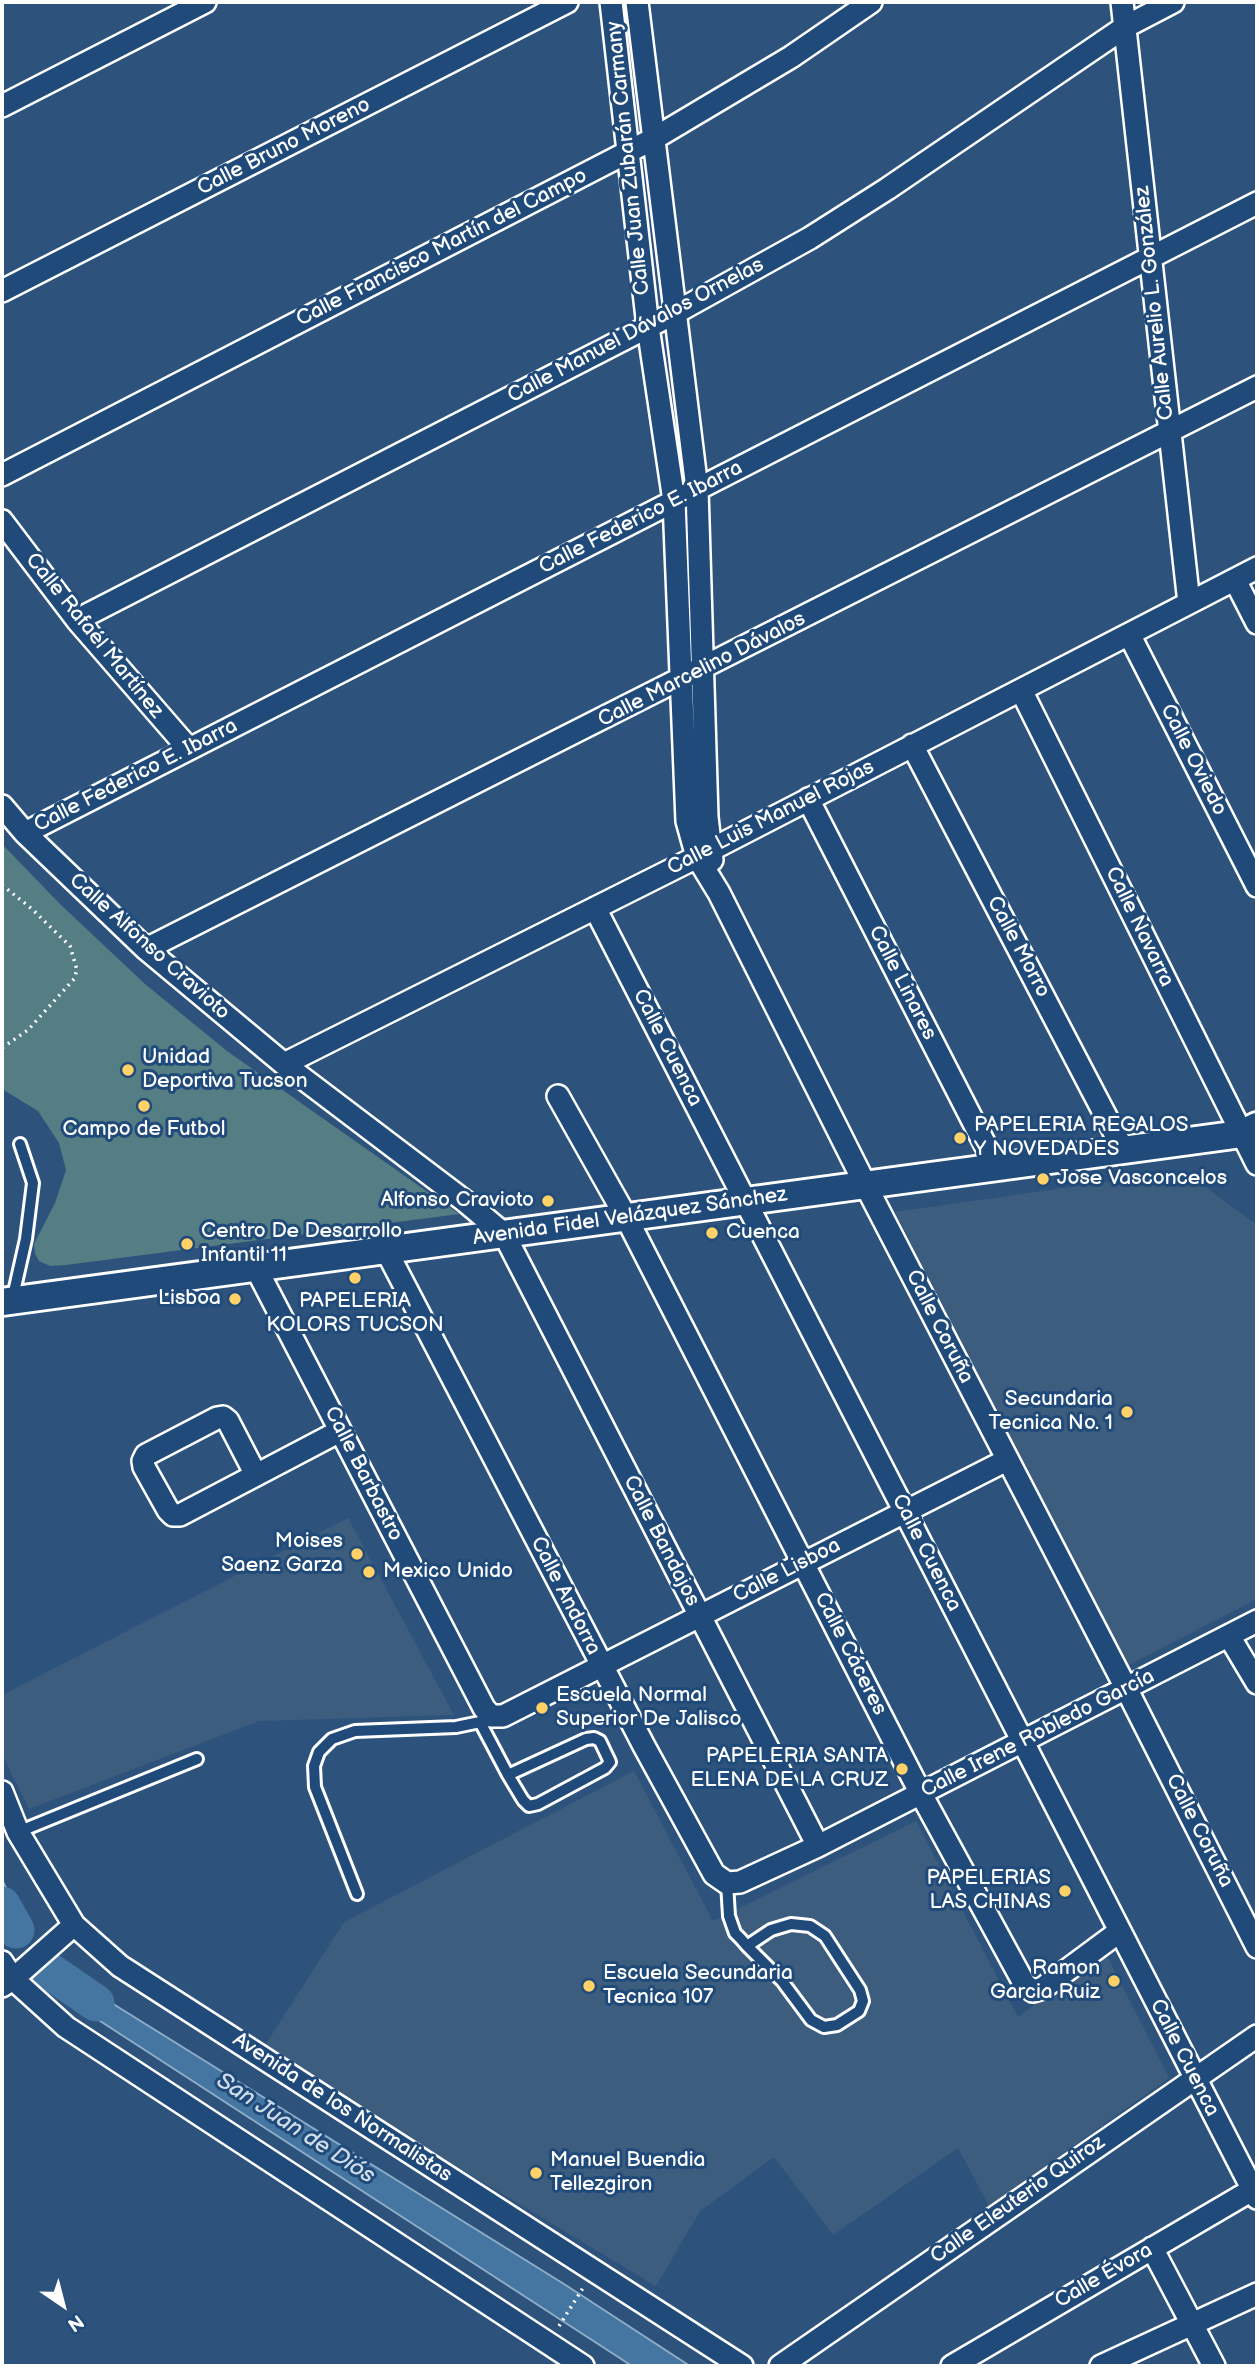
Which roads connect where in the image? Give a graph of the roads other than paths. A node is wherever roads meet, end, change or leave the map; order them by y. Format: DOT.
graph roads {
  1 [pos="205,2"];
  2 [pos="567,2"];
  3 [pos="611,2"];
  4 [pos="637,2"];
  5 [pos="871,2"];
  6 [pos="1122,2"];
  7 [pos="1173,2"];
  8 [pos="1125,27"];
  9 [pos="2,106"];
  10 [pos="655,138"];
  11 [pos="630,151"];
  12 [pos="1257,203"];
  13 [pos="1150,259"];
  14 [pos="2,291"];
  15 [pos="675,313"];
  16 [pos="648,327"];
  17 [pos="1257,387"];
  18 [pos="1170,433"];
  19 [pos="2,475"];
  20 [pos="697,489"];
  21 [pos="674,501"];
  22 [pos="2,521"];
  23 [pos="1257,568"];
  24 [pos="1235,580"];
  25 [pos="1189,603"];
  26 [pos="77,620"];
  27 [pos="1257,623"];
  28 [pos="1129,634"];
  29 [pos="704,669"];
  30 [pos="680,681"];
  31 [pos="1021,690"];
  32 [pos="912,745"];
  33 [pos="189,749"];
  34 [pos="808,799"];
  35 [pos="2,806"];
  36 [pos="25,833"];
  37 [pos="703,853"];
  38 [pos="1257,886"];
  39 [pos="595,908"];
  40 [pos="146,949"];
  41 [pos="284,1064"];
  42 [pos="558,1096"];
  43 [pos="1249,1130"];
  44 [pos="20,1144"];
  45 [pos="1123,1149"];
  46 [pos="1257,1164"];
  47 [pos="996,1166"];
  48 [pos="865,1184"];
  49 [pos="746,1201"];
  50 [pos="626,1217"];
  51 [pos="504,1234"];
  52 [pos="386,1251"];
  53 [pos="256,1268"];
  54 [pos="7,1301"];
  55 [pos="340,1431"];
  56 [pos="1007,1460"];
  57 [pos="256,1475"];
  58 [pos="905,1511"];
  59 [pos="804,1563"];
  60 [pos="699,1616"];
  61 [pos="1257,1621"];
  62 [pos="1229,1636"];
  63 [pos="601,1666"];
  64 [pos="1257,1683"];
  65 [pos="1126,1689"];
  66 [pos="486,1719"];
  67 [pos="1023,1742"];
  68 [pos="197,1759"];
  69 [pos="508,1775"];
  70 [pos="2,1792"];
  71 [pos="921,1794"];
  72 [pos="18,1832"];
  73 [pos="818,1846"];
  74 [pos="727,1883"];
  75 [pos="357,1894"];
  76 [pos="74,1925"];
  77 [pos="1119,1931"];
  78 [pos="747,1946"];
  79 [pos="1257,1947"];
  80 [pos="6,1976"];
  81 [pos="1257,2036"];
  82 [pos="1195,2078"];
  83 [pos="1256,2191"];
  84 [pos="1152,2248"];
  85 [pos="1257,2294"];
  86 [pos="1192,2324"];
  87 [pos="583,2366"];
  88 [pos="742,2366"];
  89 [pos="780,2366"];
  90 [pos="952,2366"];
  91 [pos="1104,2366"];
  92 [pos="1214,2366"];
  1 -- 9 [label="street"];
  2 -- 14 [label="street, Calle Bruno Moreno"];
  3 -- 11 [label="street, Calle Juan Zubarán Carmany"];
  4 -- 10 [label="street, Calle Juan Zubarán Carmany"];
  5 -- 10 [label="street, Calle Francisco Martín del Campo"];
  6 -- 8 [label="street, Calle Aurelio L. González"];
  7 -- 8 [label="street, Calle Manuel Dávalos Ornelas"];
  8 -- 13 [label="street, Calle Aurelio L. González"];
  8 -- 15 [label="street, Calle Manuel Dávalos Ornelas"];
  10 -- 11 [label="street, Calle Francisco Martín del Campo"];
  10 -- 15 [label="street, Calle Juan Zubarán Carmany"];
  11 -- 16 [label="street, Calle Juan Zubarán Carmany"];
  11 -- 19 [label="street, Calle Francisco Martín del Campo"];
  12 -- 13 [label="street, Calle Federico E. Ibarra"];
  13 -- 18 [label="street, Calle Aurelio L. González"];
  13 -- 20 [label="street, Calle Federico E. Ibarra"];
  15 -- 16 [label="street, Calle Manuel Dávalos Ornelas"];
  15 -- 20 [label="street, Calle Juan Zubarán Carmany"];
  16 -- 21 [label="street, Calle Juan Zubarán Carmany"];
  16 -- 26 [label="street, Calle Manuel Dávalos Ornelas"];
  17 -- 18 [label="street, Calle Marcelino Dávalos"];
  18 -- 25 [label="street, Calle Aurelio L. González"];
  18 -- 29 [label="street, Calle Marcelino Dávalos"];
  20 -- 21 [label="street, Calle Federico E. Ibarra"];
  20 -- 29 [label="street, Calle Juan Zubarán Carmany"];
  21 -- 30 [label="street, Calle Juan Zubarán Carmany"];
  21 -- 33 [label="street, Calle Federico E. Ibarra"];
  22 -- 26 [label="street, Calle Rafaél Martínez"];
  23 -- 24 [label="street, Calle Luis Manuel Rojas"];
  24 -- 25 [label="street, Calle Luis Manuel Rojas"];
  24 -- 27 [label="street"];
  25 -- 28 [label="street, Calle Luis Manuel Rojas"];
  26 -- 33 [label="street, Calle Rafaél Martínez"];
  28 -- 31 [label="street, Calle Luis Manuel Rojas"];
  28 -- 38 [label="street, Calle Oviedo"];
  29 -- 30 [label="street, Calle Marcelino Dávalos"];
  29 -- 37 [label="street, Calle Juan Zubarán Carmany"];
  30 -- 37 [label="street, Calle Juan Zubarán Carmany"];
  30 -- 40 [label="street, Calle Marcelino Dávalos"];
  31 -- 32 [label="street, Calle Luis Manuel Rojas"];
  31 -- 43 [label="street, Calle Navarra"];
  32 -- 34 [label="street, Calle Luis Manuel Rojas"];
  32 -- 45 [label="street, Calle Morro"];
  33 -- 36 [label="street, Calle Federico E. Ibarra"];
  34 -- 37 [label="street, Calle Luis Manuel Rojas"];
  34 -- 47 [label="street, Calle Linares"];
  35 -- 36 [label="street, Calle Alfonso Cravioto"];
  36 -- 40 [label="street, Calle Alfonso Cravioto"];
  37 -- 39 [label="street, Calle Luis Manuel Rojas"];
  37 -- 48 [label="street, Calle Coruña"];
  39 -- 41 [label="street, Calle Luis Manuel Rojas"];
  39 -- 49 [label="street, Calle Cuenca"];
  40 -- 41 [label="street, Calle Alfonso Cravioto"];
  41 -- 51 [label="street, Calle Alfonso Cravioto"];
  42 -- 50 [label="street, Calle Cáceres"];
  43 -- 45 [label="street, Avenida Fidel Velázquez Sánchez"];
  43 -- 46 [label="street, Calle Navarra"];
  44 -- 54 [label="lane"];
  45 -- 47 [label="street, Avenida Fidel Velázquez Sánchez"];
  47 -- 48 [label="street, Avenida Fidel Velázquez Sánchez"];
  48 -- 49 [label="street, Avenida Fidel Velázquez Sánchez"];
  48 -- 56 [label="street, Calle Coruña"];
  49 -- 50 [label="street, Avenida Fidel Velázquez Sánchez"];
  49 -- 58 [label="street, Calle Cuenca"];
  50 -- 51 [label="street, Avenida Fidel Velázquez Sánchez"];
  50 -- 59 [label="street, Calle Cáceres"];
  51 -- 52 [label="street, Avenida Fidel Velázquez Sánchez"];
  51 -- 60 [label="street, Calle Bandajos"];
  52 -- 53 [label="street, Avenida Fidel Velázquez Sánchez"];
  52 -- 63 [label="street, Calle Andorra"];
  53 -- 54 [label="street, Avenida Fidel Velázquez Sánchez"];
  53 -- 55 [label="street, Calle Barbastro"];
  55 -- 57 [label="street"];
  55 -- 66 [label="street, Calle Barbastro"];
  56 -- 58 [label="street, Calle Lisboa"];
  56 -- 65 [label="street, Calle Coruña"];
  57 -- 57 [label="street"];
  58 -- 59 [label="street, Calle Lisboa"];
  58 -- 67 [label="street, Calle Cuenca"];
  59 -- 60 [label="street, Calle Lisboa"];
  59 -- 71 [label="street, Calle Cáceres"];
  60 -- 63 [label="street, Calle Lisboa"];
  60 -- 73 [label="street, Calle Bandajos"];
  61 -- 62 [label="street, Calle Irene Robledo García"];
  62 -- 64 [label="street"];
  62 -- 65 [label="street, Calle Irene Robledo García"];
  63 -- 66 [label="street, Calle Lisboa"];
  63 -- 74 [label="street, Calle Andorra"];
  65 -- 67 [label="street, Calle Irene Robledo García"];
  65 -- 79 [label="street, Calle Coruña"];
  66 -- 69 [label="lane"];
  66 -- 75 [label="lane"];
  67 -- 71 [label="street, Calle Irene Robledo García"];
  67 -- 77 [label="street, Calle Cuenca"];
  68 -- 72 [label="lane"];
  69 -- 69 [label="lane"];
  70 -- 72 [label="street, Avenida de los Normalistas"];
  71 -- 73 [label="street, Calle Irene Robledo García"];
  71 -- 77 [label="street, Calle Cáceres"];
  72 -- 76 [label="street, Avenida de los Normalistas"];
  73 -- 74 [label="street"];
  74 -- 78 [label="lane"];
  76 -- 80 [label="street"];
  76 -- 88 [label="street, Avenida de los Normalistas"];
  77 -- 82 [label="street, Calle Cuenca"];
  78 -- 78 [label="lane"];
  80 -- 87 [label="street"];
  81 -- 82 [label="street, Calle Eleuterio Quiroz"];
  82 -- 83 [label="street, Calle Cuenca"];
  82 -- 89 [label="street, Calle Eleuterio Quiroz"];
  83 -- 84 [label="street, Calle Évora"];
  84 -- 86 [label="street"];
  84 -- 90 [label="street, Calle Évora"];
  85 -- 86 [label="street"];
  86 -- 91 [label="street"];
  86 -- 92 [label="street"];
}
